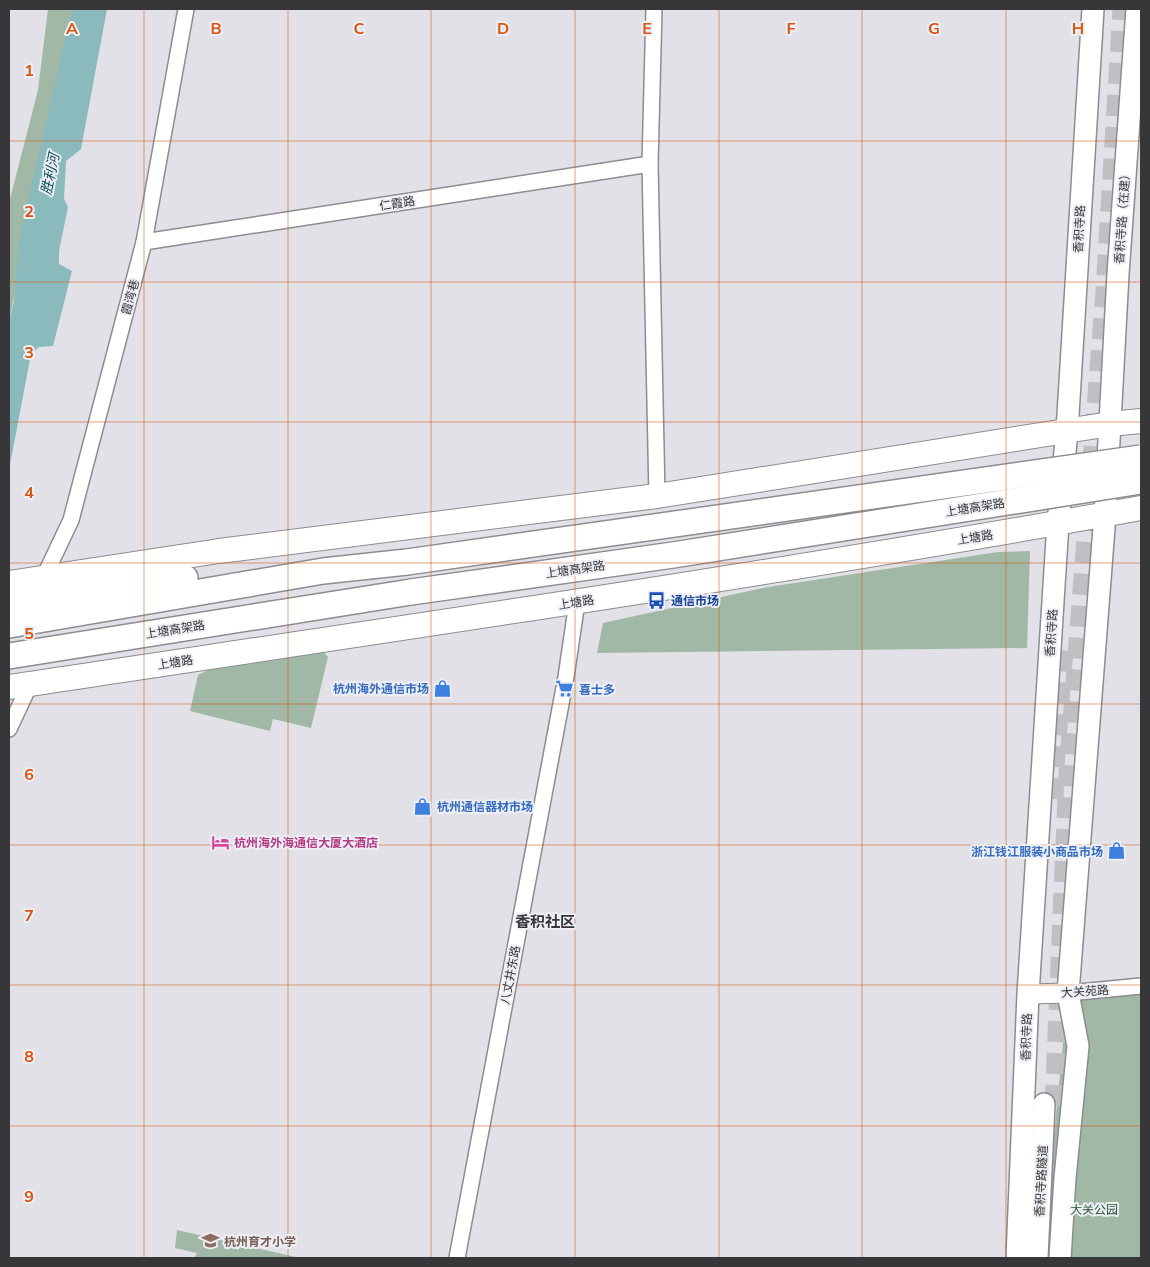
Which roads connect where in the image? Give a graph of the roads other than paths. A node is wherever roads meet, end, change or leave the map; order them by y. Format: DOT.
graph roads {
  1 [pos="186,9"];
  2 [pos="654,9"];
  3 [pos="1093,9"];
  4 [pos="1137,9"];
  5 [pos="1136,90"];
  6 [pos="650,164"];
  7 [pos="144,242"];
  8 [pos="1141,422"];
  9 [pos="1110,424"];
  10 [pos="1067,431"];
  11 [pos="1141,458"];
  12 [pos="1141,482"];
  13 [pos="656,496"];
  14 [pos="1141,508"];
  15 [pos="1104,515"];
  16 [pos="1058,523"];
  17 [pos="323,572"];
  18 [pos="44,577"];
  19 [pos="9,583"];
  20 [pos="9,602"];
  21 [pos="577,602"];
  22 [pos="304,608"];
  23 [pos="9,625"];
  24 [pos="9,656"];
  25 [pos="9,670"];
  26 [pos="19,686"];
  27 [pos="9,729"];
  28 [pos="1141,986"];
  29 [pos="1068,992"];
  30 [pos="1028,994"];
  31 [pos="457,1258"];
  32 [pos="1017,1258"];
  33 [pos="1037,1258"];
  34 [pos="1047,1258"];
  35 [pos="1060,1258"];
  1 -- 7 [label="street, 霞湾巷"];
  2 -- 6 [label="street"];
  3 -- 10 [label="main road, 香积寺路"];
  4 -- 5 [label="main road, 香积寺路（在建）"];
  5 -- 9 [label="main road, 香积寺路（在建）"];
  6 -- 7 [label="street, 仁霞路"];
  6 -- 13 [label="street"];
  7 -- 18 [label="street, 霞湾巷"];
  8 -- 9 [label="main road"];
  9 -- 10 [label="main road"];
  9 -- 15 [label="main road"];
  10 -- 13 [label="main road"];
  10 -- 16 [label="main road, 香积寺路"];
  11 -- 17 [label="highway, 上塘高架路, bridge"];
  12 -- 22 [label="highway, 上塘高架路, bridge"];
  13 -- 18 [label="main road"];
  14 -- 15 [label="main road, 上塘路"];
  15 -- 16 [label="main road, 上塘路"];
  15 -- 29 [label="main road"];
  16 -- 21 [label="main road, 上塘路"];
  16 -- 30 [label="main road, 香积寺路"];
  17 -- 20 [label="highway"];
  17 -- 23 [label="highway, 上塘高架路"];
  18 -- 19 [label="main road"];
  21 -- 26 [label="main road, 上塘路"];
  21 -- 31 [label="street, 八丈井东路"];
  22 -- 24 [label="highway, 上塘高架路"];
  22 -- 25 [label="highway"];
  26 -- 27 [label="street"];
  28 -- 29 [label="street, 大关苑路"];
  29 -- 30 [label="street, 大关苑路"];
  29 -- 35 [label="main road"];
  30 -- 32 [label="main road, 香积寺路"];
  33 -- 34 [label="main road, 香积寺路隧道"];
}
